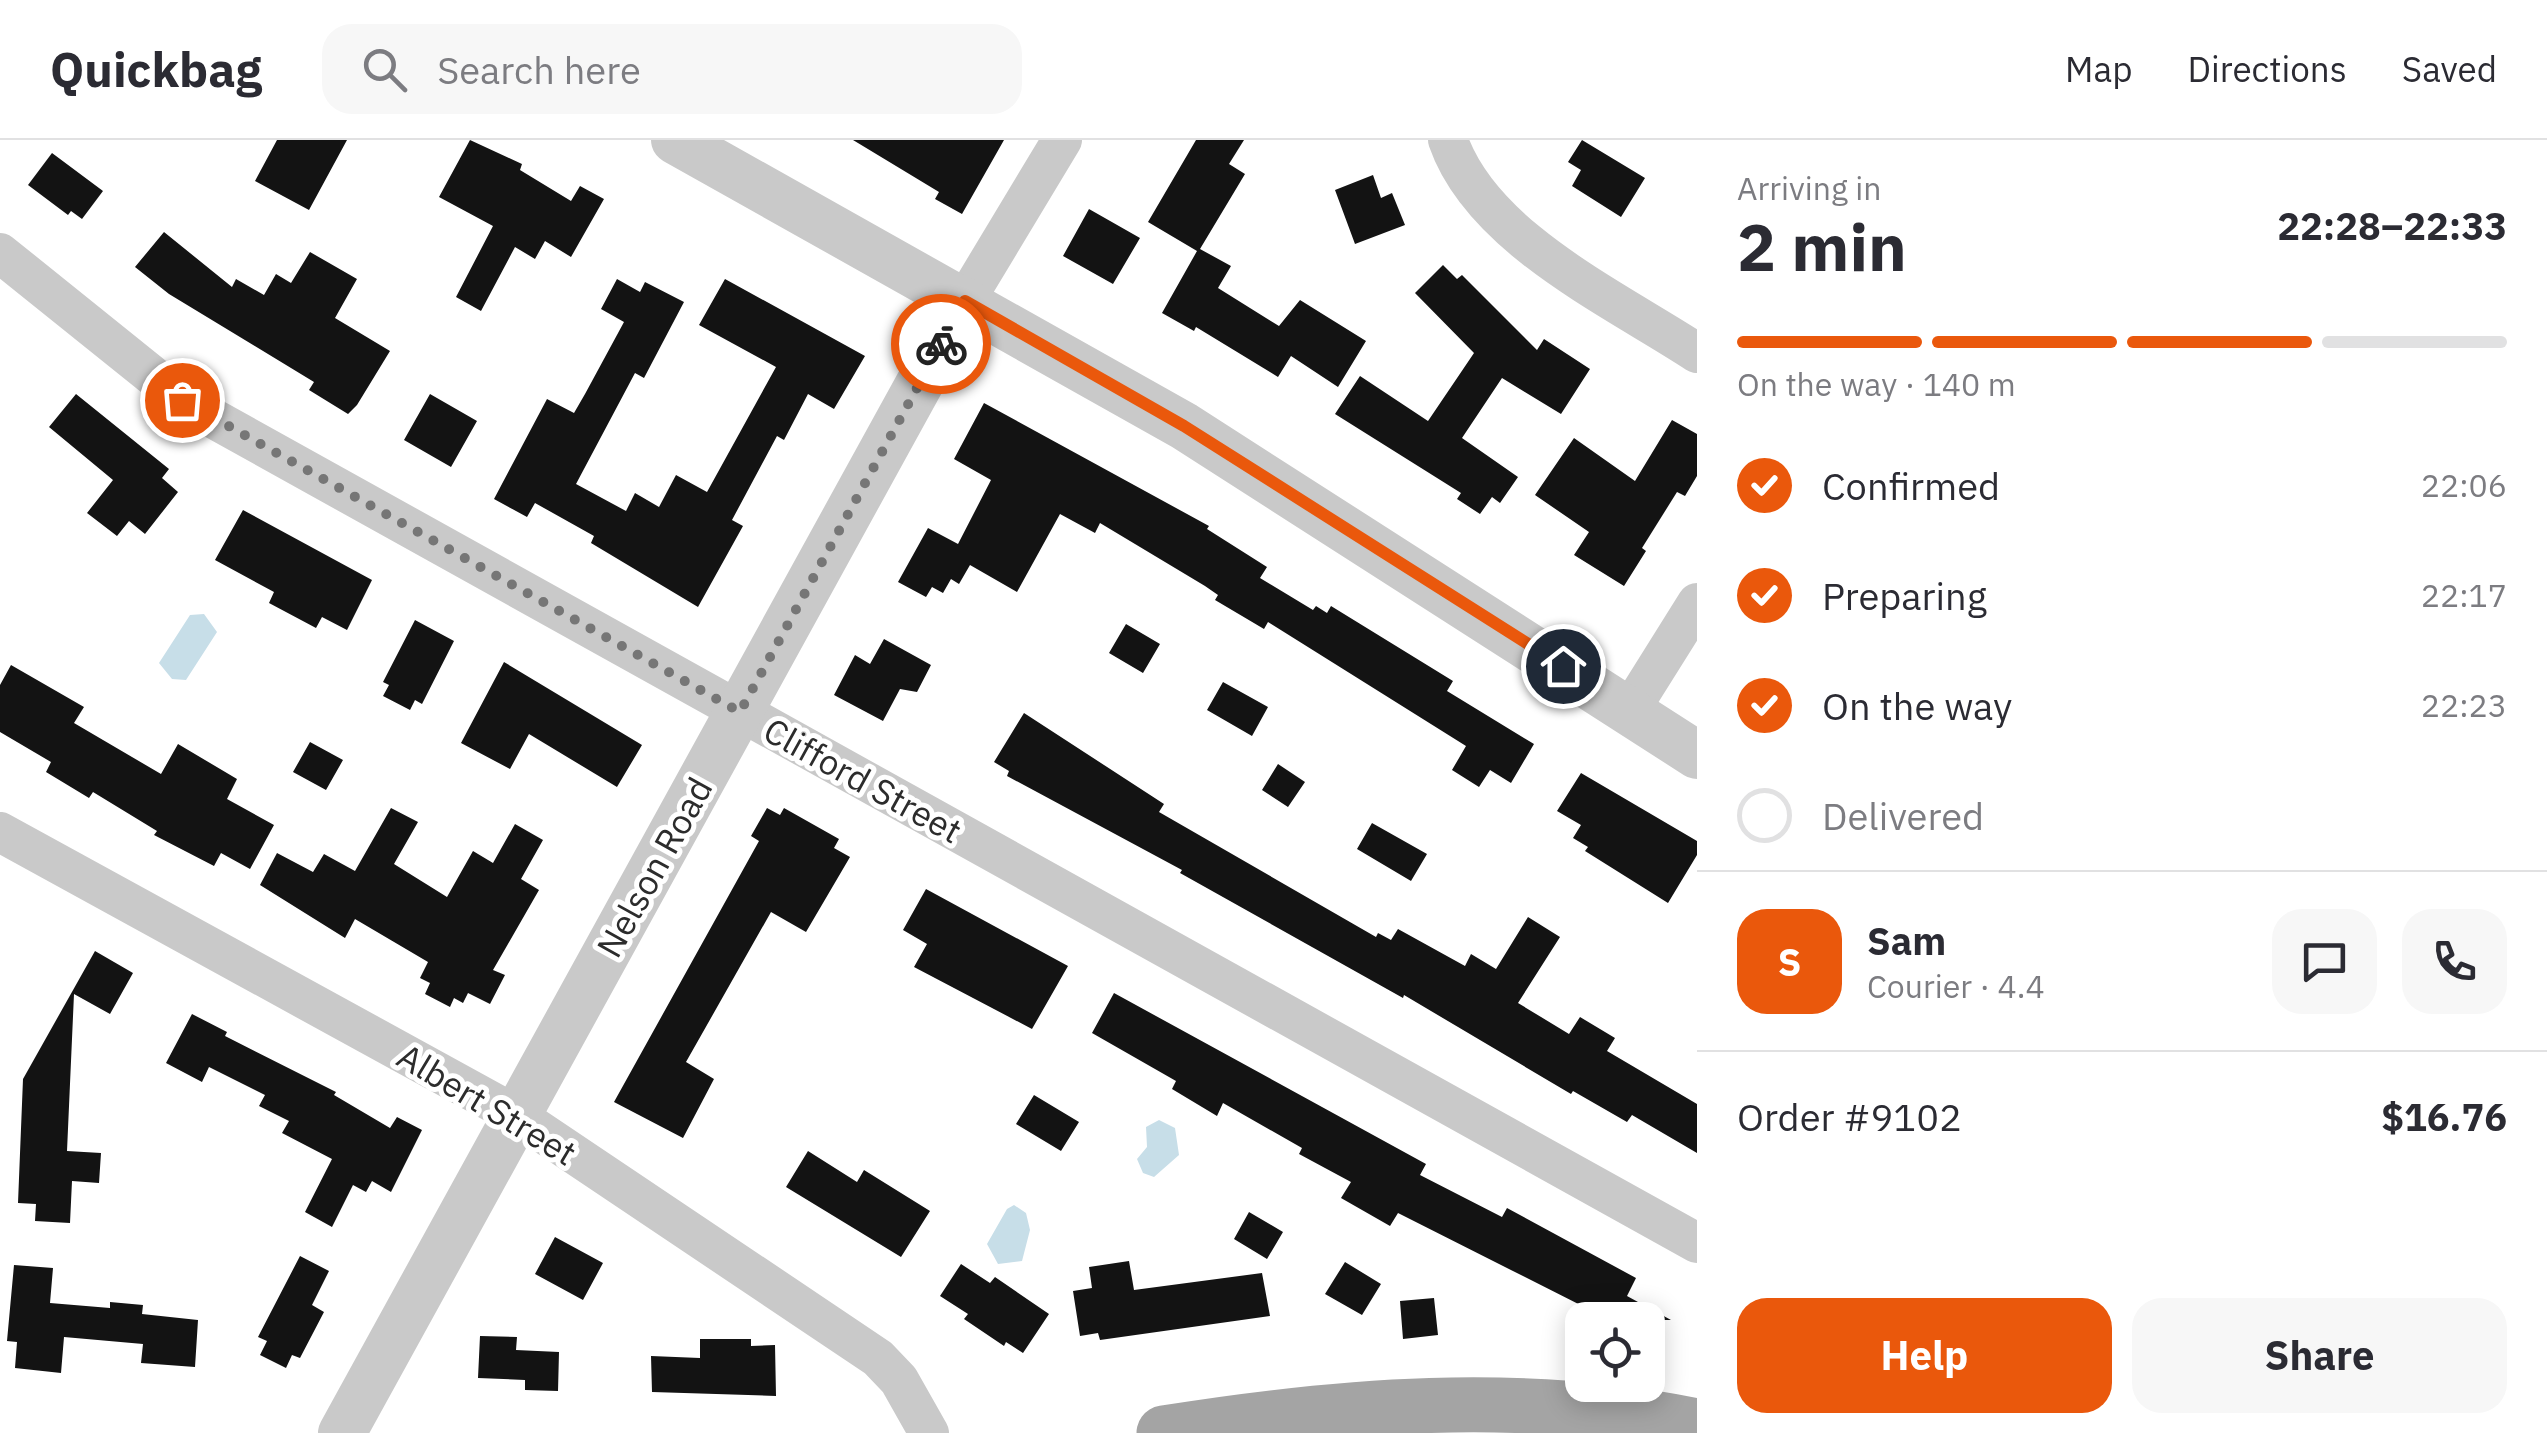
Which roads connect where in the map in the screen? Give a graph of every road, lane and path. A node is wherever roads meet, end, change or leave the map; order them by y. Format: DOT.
graph roads {
  1 [pos="675,140"];
  2 [pos="1062,140"];
  3 [pos="1448,140"];
  4 [pos="0,254"];
  5 [pos="965,301"];
  6 [pos="1697,353"];
  7 [pos="1697,603"];
  8 [pos="1630,710"];
  9 [pos="740,712"];
  10 [pos="1697,755"];
  11 [pos="0,832"];
  12 [pos="516,1115"];
  13 [pos="1697,1243"];
  14 [pos="1697,1426"];
  15 [pos="342,1433"];
  16 [pos="929,1433"];
  17 [pos="1164,1433"];
  1 -- 5 [label="street"];
  2 -- 5 [label="street"];
  3 -- 6 [label="street"];
  4 -- 9 [label="street, Clifford Street"];
  5 -- 8 [label="street"];
  5 -- 9 [label="street, Nelson Road"];
  7 -- 8 [label="street"];
  8 -- 10 [label="street"];
  9 -- 12 [label="street, Nelson Road"];
  9 -- 13 [label="street, Clifford Street"];
  11 -- 12 [label="street, Albert Street"];
  12 -- 15 [label="street, Nelson Road"];
  12 -- 16 [label="street, Albert Street"];
  14 -- 17 [label="main road"];
}
